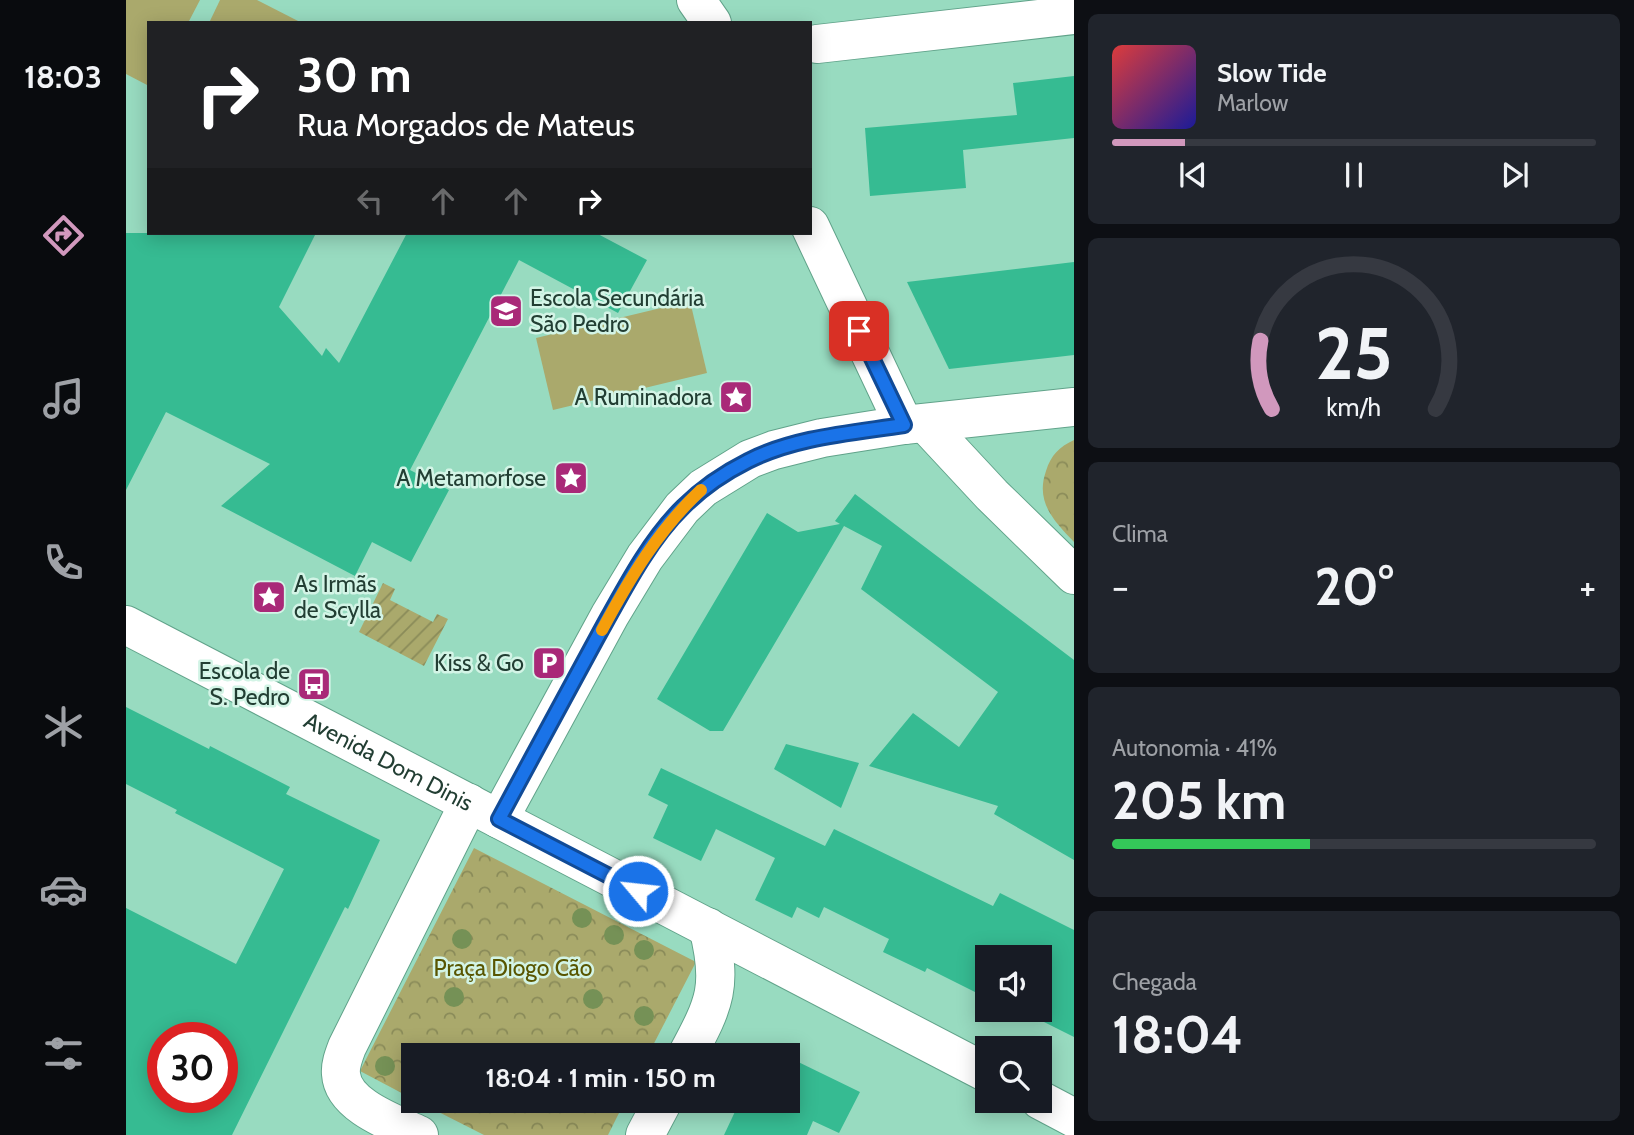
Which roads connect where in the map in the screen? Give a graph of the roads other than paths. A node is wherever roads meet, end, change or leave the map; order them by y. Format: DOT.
graph roads {
  1 [pos="696,0"];
  2 [pos="1074,15"];
  3 [pos="711,21"];
  4 [pos="817,44"];
  5 [pos="812,230"];
  6 [pos="1074,407"];
  7 [pos="914,424"];
  8 [pos="1074,575"];
  9 [pos="126,625"];
  10 [pos="484,811"];
  11 [pos="708,927"];
  12 [pos="693,1043"];
  13 [pos="975,1067"];
  14 [pos="1052,1106"];
  15 [pos="657,1113"];
  16 [pos="1074,1118"];
  17 [pos="419,1135"];
  18 [pos="645,1135"];
  1 -- 3 [label="street"];
  2 -- 4 [label="street"];
  5 -- 7 [label="street"];
  6 -- 7 [label="street"];
  7 -- 8 [label="street"];
  7 -- 10 [label="street"];
  9 -- 10 [label="street, Avenida Dom Dinis"];
  10 -- 11 [label="street, Avenida Dom Dinis"];
  10 -- 17 [label="street"];
  11 -- 12 [label="street"];
  11 -- 13 [label="street, Avenida Dom Dinis"];
  14 -- 16 [label="street"];
  15 -- 18 [label="street"];
}
